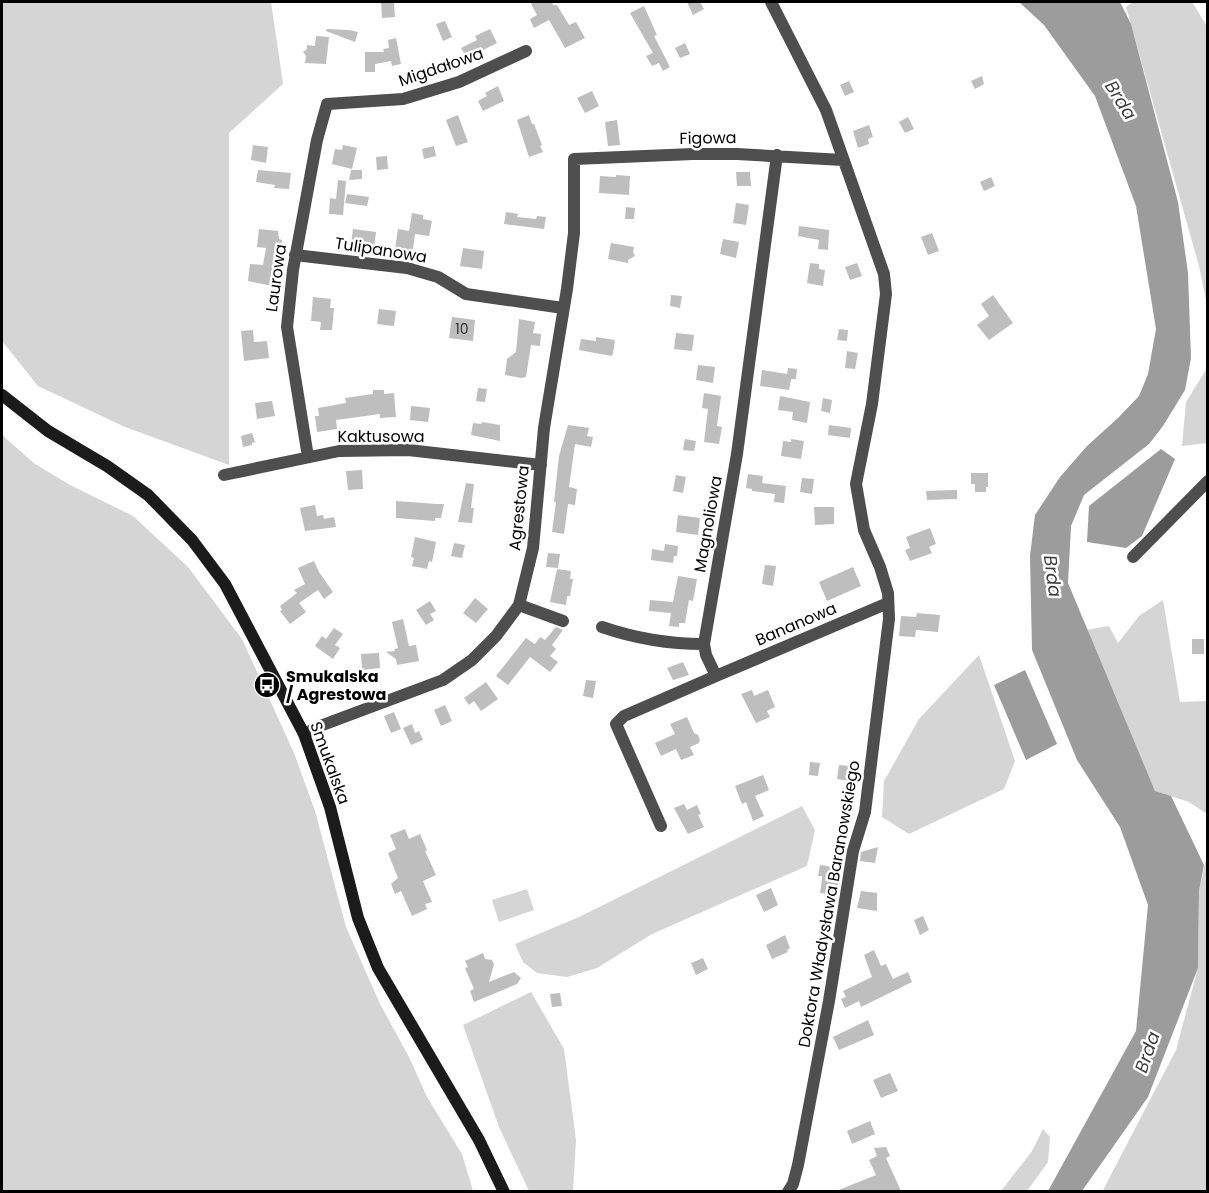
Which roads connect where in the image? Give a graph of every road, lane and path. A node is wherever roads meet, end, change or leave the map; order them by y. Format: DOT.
graph roads {
  1 [pos="771,2"];
  2 [pos="526,51"];
  3 [pos="327,104"];
  4 [pos="777,155"];
  5 [pos="574,159"];
  6 [pos="843,160"];
  7 [pos="296,255"];
  8 [pos="563,308"];
  9 [pos="2,395"];
  10 [pos="308,457"];
  11 [pos="541,465"];
  12 [pos="224,476"];
  13 [pos="1208,481"];
  14 [pos="1133,557"];
  15 [pos="888,603"];
  16 [pos="519,605"];
  17 [pos="563,621"];
  18 [pos="602,627"];
  19 [pos="704,644"];
  20 [pos="716,676"];
  21 [pos="304,734"];
  22 [pos="661,826"];
  23 [pos="504,1191"];
  24 [pos="788,1191"];
  1 -- 6 [label="street, Doktora Władysława Baranowskiego"];
  2 -- 3 [label="street, Migdałowa"];
  3 -- 7 [label="street, Laurowa"];
  4 -- 5 [label="street, Figowa"];
  4 -- 6 [label="street, Figowa"];
  4 -- 19 [label="street, Magnoliowa"];
  5 -- 8 [label="street, Agrestowa"];
  6 -- 15 [label="street, Doktora Władysława Baranowskiego"];
  7 -- 8 [label="street, Tulipanowa"];
  7 -- 10 [label="street, Laurowa"];
  8 -- 11 [label="street, Agrestowa"];
  9 -- 21 [label="street, Smukalska"];
  10 -- 11 [label="street, Kaktusowa"];
  10 -- 12 [label="street, Kaktusowa"];
  11 -- 16 [label="street, Agrestowa"];
  13 -- 14 [label="street"];
  15 -- 20 [label="street, Bananowa"];
  15 -- 24 [label="street, Doktora Władysława Baranowskiego"];
  16 -- 17 [label="street"];
  16 -- 21 [label="street, Agrestowa"];
  18 -- 19 [label="street"];
  19 -- 20 [label="street, Magnoliowa"];
  20 -- 22 [label="street"];
  21 -- 23 [label="street, Smukalska"];
}
